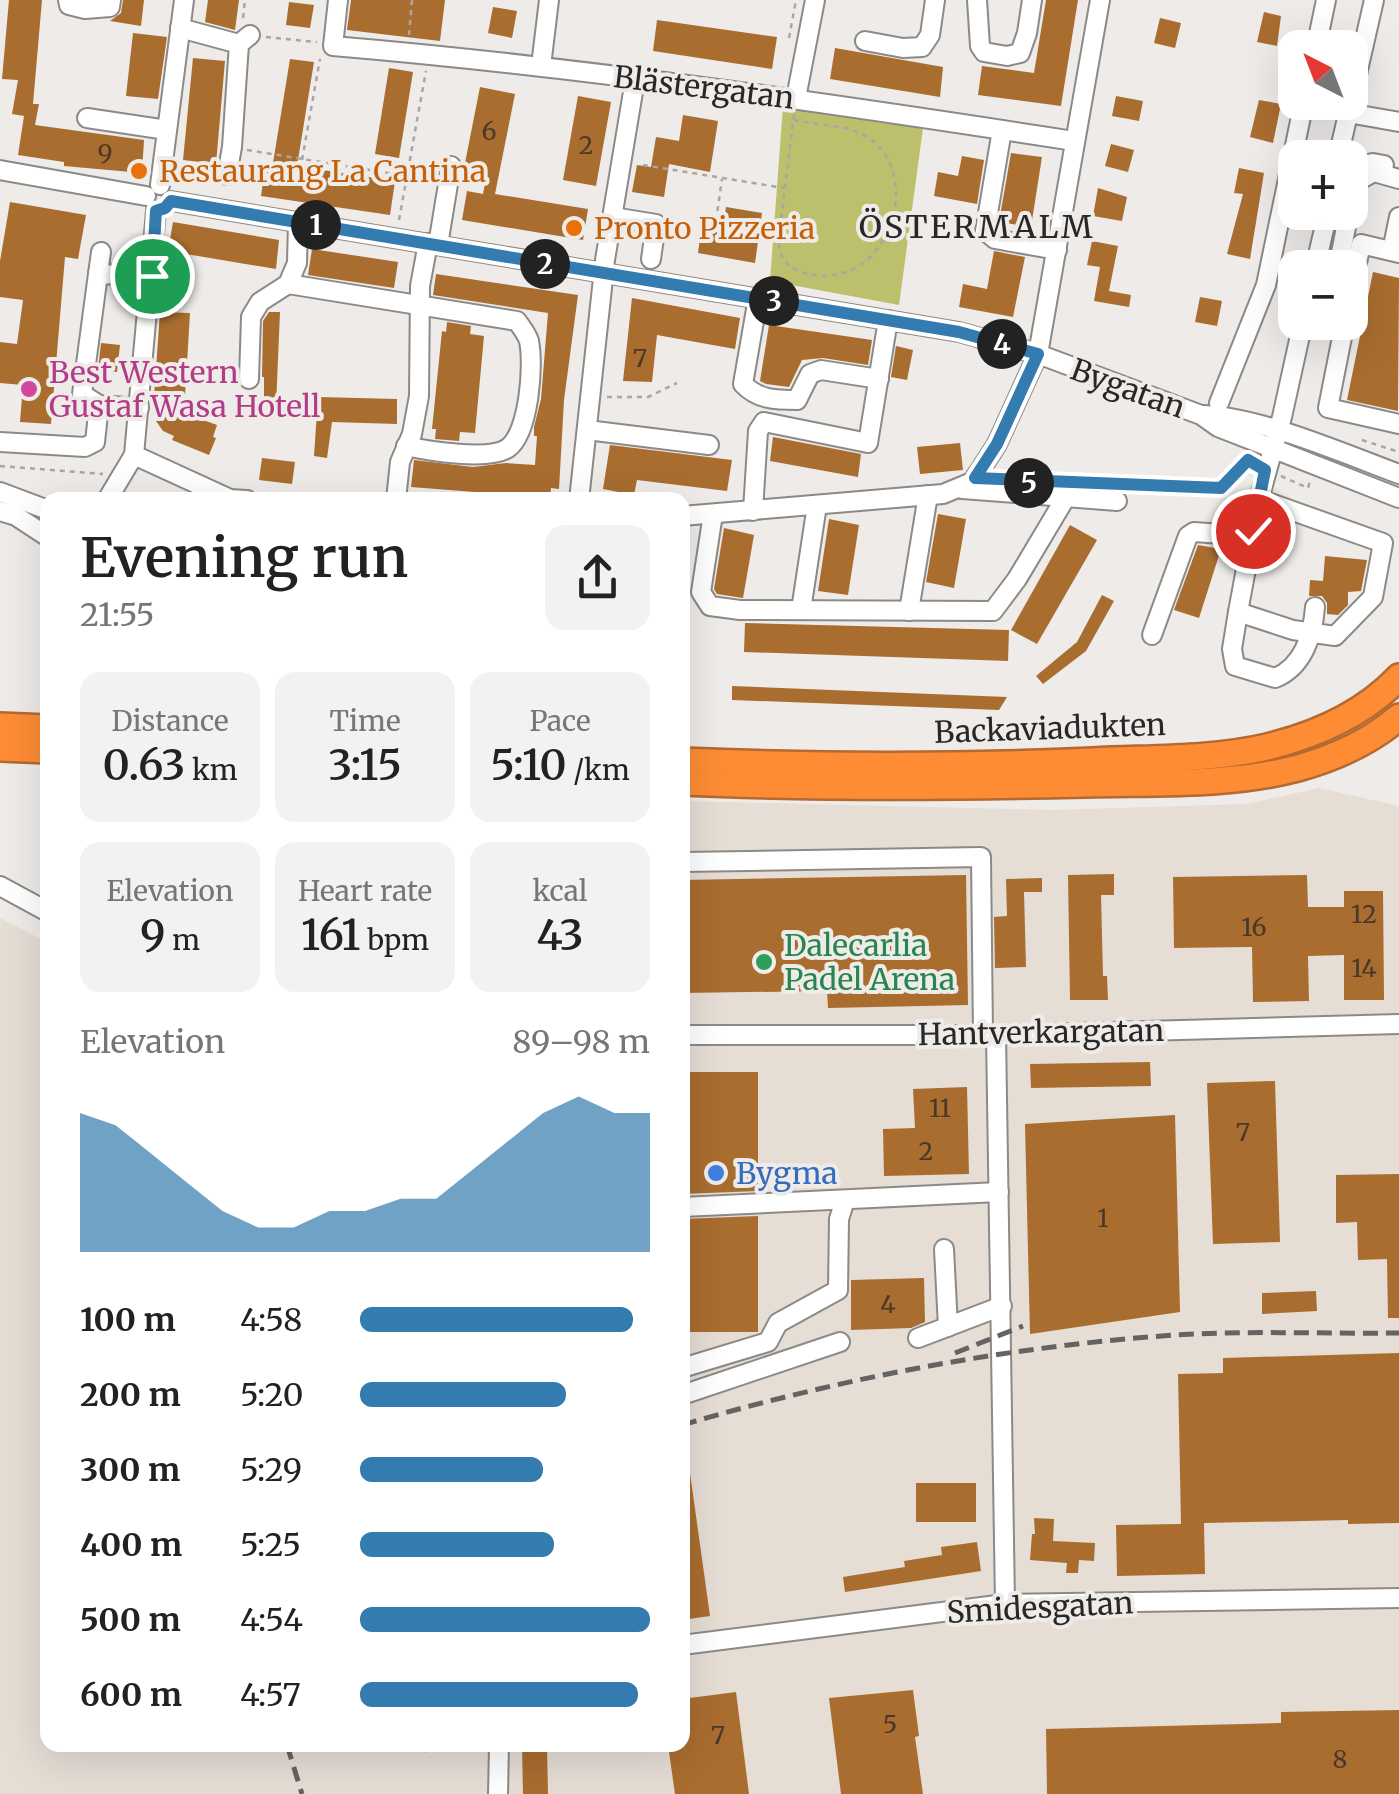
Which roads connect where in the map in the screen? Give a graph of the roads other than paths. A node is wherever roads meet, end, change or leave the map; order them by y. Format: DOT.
graph roads {
  1 [pos="68,0"];
  2 [pos="111,0"];
  3 [pos="184,0"];
  4 [pos="338,0"];
  5 [pos="549,0"];
  6 [pos="815,0"];
  7 [pos="935,0"];
  8 [pos="977,0"];
  9 [pos="1032,0"];
  10 [pos="1100,0"];
  11 [pos="1325,0"];
  12 [pos="1374,0"];
  13 [pos="180,28"];
  14 [pos="1319,30"];
  15 [pos="1367,30"];
  16 [pos="865,41"];
  17 [pos="540,66"];
  18 [pos="635,80"];
  19 [pos="796,98"];
  20 [pos="1368,117"];
  21 [pos="87,118"];
  22 [pos="1300,120"];
  23 [pos="1399,122"];
  24 [pos="167,130"];
  25 [pos="1002,130"];
  26 [pos="1074,141"];
  27 [pos="1368,165"];
  28 [pos="451,166"];
  29 [pos="1399,168"];
  30 [pos="0,170"];
  31 [pos="226,174"];
  32 [pos="1368,175"];
  33 [pos="1399,179"];
  34 [pos="158,198"];
  35 [pos="1399,217"];
  36 [pos="613,218"];
  37 [pos="298,222"];
  38 [pos="433,244"];
  39 [pos="1056,250"];
  40 [pos="1359,250"];
  41 [pos="101,252"];
  42 [pos="1395,252"];
  43 [pos="651,259"];
  44 [pos="98,274"];
  45 [pos="604,274"];
  46 [pos="152,276"];
  47 [pos="288,284"];
  48 [pos="758,298"];
  49 [pos="419,302"];
  50 [pos="888,320"];
  51 [pos="1299,340"];
  52 [pos="1341,340"];
  53 [pos="1038,354"];
  54 [pos="250,379"];
  55 [pos="879,379"];
  56 [pos="1220,404"];
  57 [pos="100,405"];
  58 [pos="139,408"];
  59 [pos="1399,424"];
  60 [pos="587,430"];
  61 [pos="1275,441"];
  62 [pos="0,442"];
  63 [pos="709,445"];
  64 [pos="406,446"];
  65 [pos="134,455"];
  66 [pos="1399,474"];
  67 [pos="962,489"];
  68 [pos="0,492"];
  69 [pos="112,492"];
  70 [pos="217,492"];
  71 [pos="397,492"];
  72 [pos="580,492"];
  73 [pos="1116,494"];
  74 [pos="928,496"];
  75 [pos="1066,497"];
  76 [pos="1399,498"];
  77 [pos="1258,499"];
  78 [pos="818,505"];
  79 [pos="40,506"];
  80 [pos="752,510"];
  81 [pos="0,511"];
  82 [pos="713,514"];
  83 [pos="690,515"];
  84 [pos="40,532"];
  85 [pos="1235,536"];
  86 [pos="1315,607"];
  87 [pos="801,610"];
  88 [pos="909,611"];
  89 [pos="1238,612"];
  90 [pos="1313,633"];
  91 [pos="1152,634"];
  92 [pos="1399,676"];
  93 [pos="1399,718"];
  94 [pos="0,748"];
  95 [pos="40,750"];
  96 [pos="690,761"];
  97 [pos="690,782"];
  98 [pos="690,862"];
  99 [pos="0,886"];
  100 [pos="40,908"];
  101 [pos="1399,1024"];
  102 [pos="690,1034"];
  103 [pos="989,1034"];
  104 [pos="999,1192"];
  105 [pos="845,1200"];
  106 [pos="690,1206"];
  107 [pos="944,1249"];
  108 [pos="1002,1306"];
  109 [pos="948,1327"];
  110 [pos="918,1338"];
  111 [pos="840,1342"];
  112 [pos="690,1366"];
  113 [pos="690,1392"];
  114 [pos="1399,1598"];
  115 [pos="1006,1604"];
  116 [pos="690,1644"];
  117 [pos="498,1752"];
  118 [pos="498,1794"];
  1 -- 2 [label="street"];
  3 -- 13 [label="street"];
  4 -- 17 [label="street, Blästergatan"];
  5 -- 17 [label="street"];
  6 -- 19 [label="street"];
  7 -- 16 [label="street"];
  8 -- 9 [label="street"];
  10 -- 26 [label="street"];
  11 -- 14 [label="street"];
  12 -- 15 [label="street"];
  13 -- 24 [label="street"];
  13 -- 31 [label="street"];
  17 -- 18 [label="street, Blästergatan"];
  18 -- 19 [label="street, Blästergatan"];
  18 -- 36 [label="street"];
  19 -- 25 [label="street, Blästergatan"];
  20 -- 23 [label="street"];
  21 -- 24 [label="street"];
  22 -- 56 [label="street"];
  24 -- 34 [label="street"];
  25 -- 26 [label="street, Blästergatan"];
  25 -- 39 [label="street"];
  26 -- 39 [label="street"];
  27 -- 29 [label="street"];
  28 -- 38 [label="street"];
  30 -- 34 [label="street, Bygatan"];
  32 -- 33 [label="street"];
  34 -- 37 [label="street, Bygatan"];
  34 -- 46 [label="street"];
  35 -- 42 [label="street"];
  36 -- 43 [label="street"];
  36 -- 45 [label="street"];
  37 -- 38 [label="street, Bygatan"];
  37 -- 47 [label="street"];
  38 -- 45 [label="street, Bygatan"];
  38 -- 49 [label="street"];
  39 -- 53 [label="street"];
  40 -- 42 [label="street"];
  41 -- 44 [label="street"];
  44 -- 46 [label="street"];
  44 -- 57 [label="street"];
  45 -- 48 [label="street, Bygatan"];
  45 -- 60 [label="street"];
  46 -- 58 [label="street"];
  47 -- 49 [label="street"];
  47 -- 54 [label="street"];
  48 -- 50 [label="street, Bygatan"];
  48 -- 55 [label="street"];
  49 -- 64 [label="street"];
  49 -- 64 [label="street"];
  50 -- 53 [label="street, Bygatan"];
  50 -- 55 [label="street"];
  51 -- 61 [label="street"];
  52 -- 59 [label="street"];
  53 -- 61 [label="street, Bygatan"];
  53 -- 67 [label="street"];
  55 -- 80 [label="street"];
  57 -- 58 [label="street"];
  57 -- 62 [label="street"];
  58 -- 65 [label="street"];
  60 -- 63 [label="street"];
  60 -- 72 [label="street"];
  61 -- 66 [label="street, Bygatan"];
  61 -- 76 [label="street, Bygatan"];
  61 -- 77 [label="street"];
  64 -- 71 [label="street"];
  65 -- 69 [label="street"];
  65 -- 70 [label="street"];
  67 -- 74 [label="street"];
  67 -- 75 [label="street"];
  68 -- 79 [label="street"];
  73 -- 75 [label="street"];
  74 -- 78 [label="street"];
  74 -- 88 [label="street"];
  75 -- 88 [label="street"];
  77 -- 89 [label="street"];
  77 -- 90 [label="street"];
  78 -- 80 [label="street"];
  78 -- 87 [label="street"];
  80 -- 82 [label="street"];
  81 -- 84 [label="street"];
  82 -- 83 [label="street"];
  82 -- 87 [label="street"];
  85 -- 91 [label="street"];
  86 -- 90 [label="street"];
  87 -- 88 [label="street"];
  89 -- 90 [label="street"];
  89 -- 90 [label="street"];
  92 -- 96 [label="highway, Backaviadukten"];
  93 -- 97 [label="highway, Backaviadukten"];
  94 -- 95 [label="highway"];
  98 -- 103 [label="street"];
  99 -- 100 [label="street"];
  101 -- 103 [label="street, Hantverkargatan"];
  102 -- 103 [label="street, Hantverkargatan"];
  103 -- 104 [label="street"];
  104 -- 105 [label="street"];
  104 -- 108 [label="street"];
  105 -- 106 [label="street"];
  105 -- 112 [label="street"];
  107 -- 109 [label="street"];
  108 -- 109 [label="street"];
  108 -- 115 [label="street"];
  109 -- 110 [label="street"];
  111 -- 113 [label="street"];
  114 -- 115 [label="street, Smidesgatan"];
  115 -- 116 [label="street, Smidesgatan"];
  117 -- 118 [label="street"];
}
